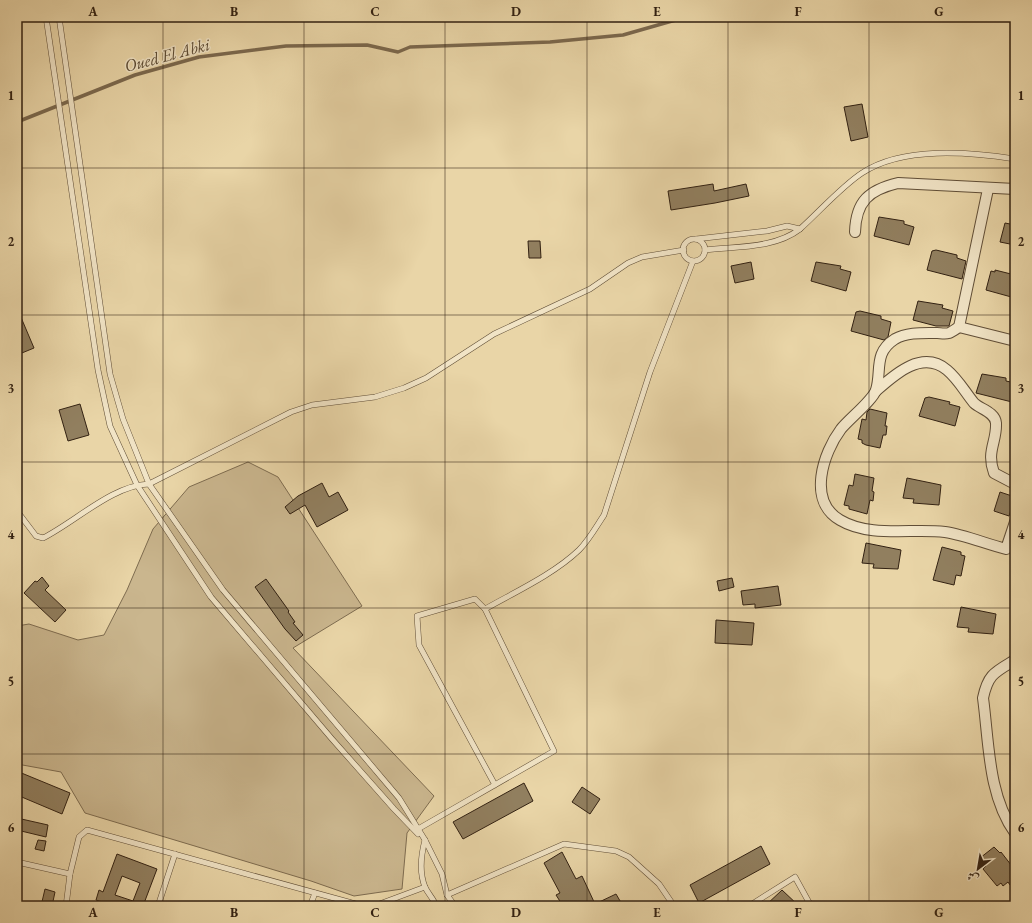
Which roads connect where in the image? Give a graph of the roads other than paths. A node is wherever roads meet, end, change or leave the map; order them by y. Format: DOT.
graph roads {
  1 [pos="46,17"];
  2 [pos="59,17"];
  3 [pos="1015,159"];
  4 [pos="988,189"];
  5 [pos="1015,189"];
  6 [pos="800,229"];
  7 [pos="855,232"];
  8 [pos="696,239"];
  9 [pos="684,250"];
  10 [pos="705,250"];
  11 [pos="693,260"];
  12 [pos="959,327"];
  13 [pos="1015,341"];
  14 [pos="876,391"];
  15 [pos="149,484"];
  16 [pos="1015,484"];
  17 [pos="137,485"];
  18 [pos="17,511"];
  19 [pos="1015,522"];
  20 [pos="485,609"];
  21 [pos="1015,660"];
  22 [pos="495,785"];
  23 [pos="418,830"];
  24 [pos="1015,833"];
  25 [pos="425,840"];
  26 [pos="175,854"];
  27 [pos="17,862"];
  28 [pos="70,874"];
  29 [pos="425,887"];
  30 [pos="315,893"];
  31 [pos="447,895"];
  32 [pos="1015,902"];
  33 [pos="66,906"];
  34 [pos="158,906"];
  35 [pos="310,906"];
  36 [pos="363,906"];
  37 [pos="374,906"];
  38 [pos="436,906"];
  39 [pos="455,906"];
  40 [pos="674,906"];
  41 [pos="749,906"];
  42 [pos="811,906"];
  43 [pos="1010,906"];
  1 -- 17 [label="lane"];
  2 -- 15 [label="lane"];
  3 -- 6 [label="lane"];
  4 -- 5 [label="street"];
  4 -- 7 [label="street"];
  4 -- 12 [label="street"];
  6 -- 8 [label="lane"];
  6 -- 10 [label="lane"];
  8 -- 9 [label="lane"];
  8 -- 10 [label="lane"];
  9 -- 11 [label="lane"];
  9 -- 15 [label="lane"];
  10 -- 11 [label="lane"];
  11 -- 20 [label="lane"];
  12 -- 13 [label="street"];
  12 -- 14 [label="street"];
  14 -- 16 [label="street"];
  14 -- 19 [label="street"];
  15 -- 17 [label="lane"];
  15 -- 23 [label="lane"];
  17 -- 18 [label="lane"];
  17 -- 25 [label="lane"];
  20 -- 22 [label="lane"];
  20 -- 22 [label="lane"];
  21 -- 24 [label="street"];
  22 -- 23 [label="lane"];
  23 -- 25 [label="lane"];
  25 -- 29 [label="lane"];
  25 -- 31 [label="lane"];
  26 -- 28 [label="lane"];
  26 -- 30 [label="lane"];
  26 -- 34 [label="lane"];
  27 -- 28 [label="lane"];
  28 -- 33 [label="lane"];
  29 -- 37 [label="lane"];
  29 -- 38 [label="lane"];
  30 -- 35 [label="lane"];
  30 -- 36 [label="lane"];
  31 -- 39 [label="lane"];
  31 -- 40 [label="lane"];
  32 -- 43 [label="lane"];
  41 -- 42 [label="lane"];
}
